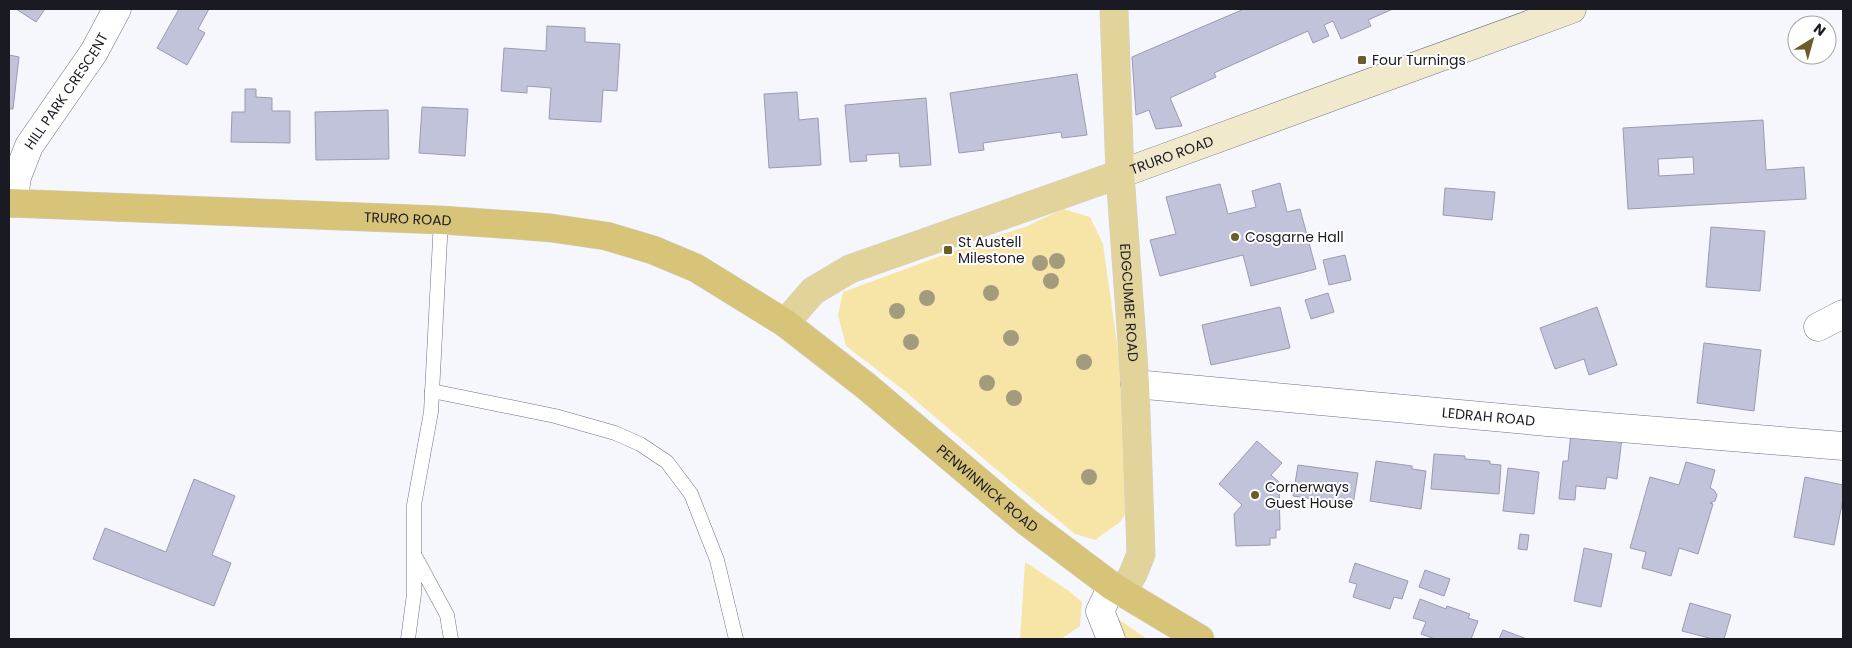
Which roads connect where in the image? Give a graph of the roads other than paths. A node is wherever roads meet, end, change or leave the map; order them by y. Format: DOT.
graph roads {
  1 [pos="117,9"];
  2 [pos="1114,9"];
  3 [pos="1572,9"];
  4 [pos="1120,174"];
  5 [pos="11,203"];
  6 [pos="441,220"];
  7 [pos="1843,314"];
  8 [pos="785,323"];
  9 [pos="1818,328"];
  10 [pos="1135,384"];
  11 [pos="866,386"];
  12 [pos="432,390"];
  13 [pos="1843,446"];
  14 [pos="414,553"];
  15 [pos="1117,589"];
  16 [pos="408,639"];
  17 [pos="451,639"];
  18 [pos="736,639"];
  19 [pos="1111,639"];
  20 [pos="1200,639"];
  1 -- 5 [label="street, HILL PARK CRESCENT"];
  2 -- 4 [label="main road, EDGCUMBE ROAD"];
  3 -- 4 [label="main road, TRURO ROAD"];
  4 -- 8 [label="main road, TRURO ROAD"];
  4 -- 10 [label="main road, EDGCUMBE ROAD"];
  5 -- 6 [label="highway, TRURO ROAD"];
  6 -- 8 [label="highway, TRURO ROAD"];
  6 -- 12 [label="lane"];
  7 -- 9 [label="street"];
  8 -- 11 [label="highway, TRURO ROAD"];
  10 -- 13 [label="street, LEDRAH ROAD"];
  10 -- 15 [label="main road, EDGCUMBE ROAD"];
  11 -- 15 [label="highway, PENWINNICK ROAD"];
  12 -- 14 [label="lane"];
  12 -- 18 [label="lane"];
  14 -- 16 [label="lane"];
  14 -- 17 [label="lane"];
  15 -- 19 [label="street"];
  15 -- 20 [label="highway, PENWINNICK ROAD"];
}
